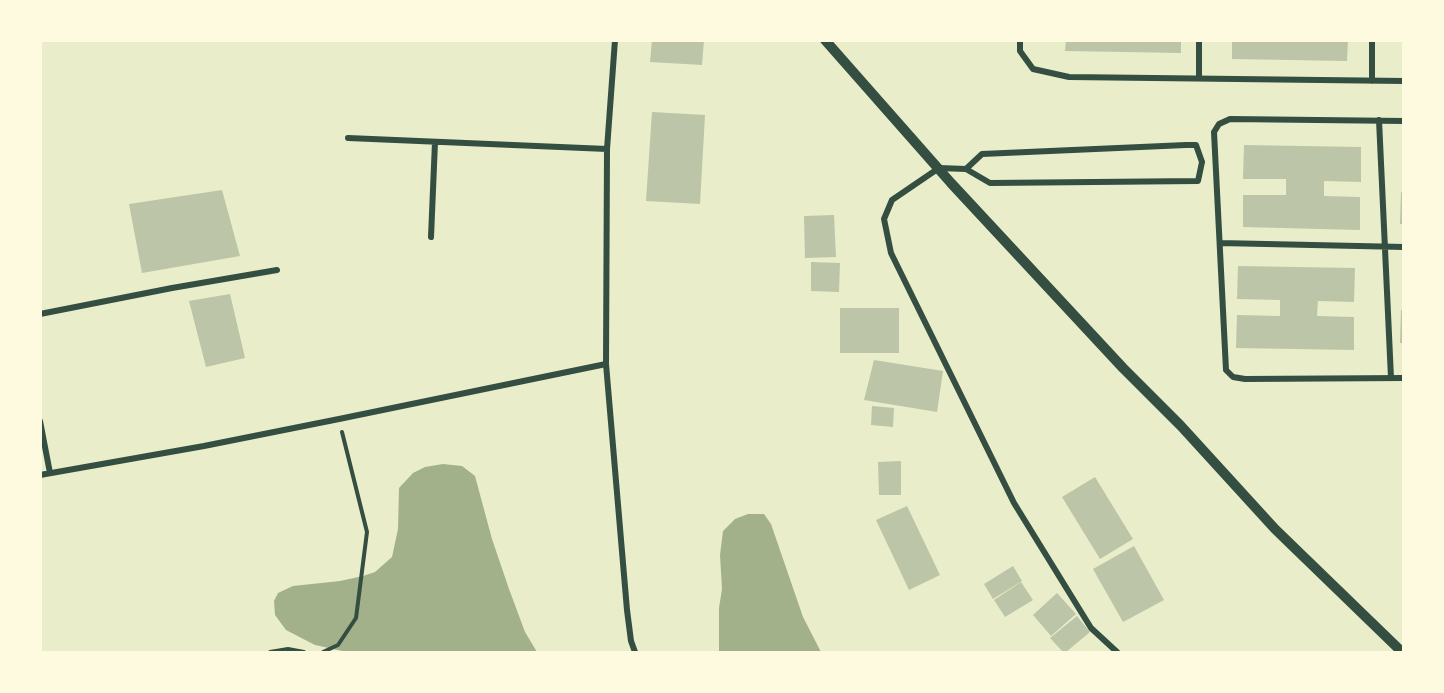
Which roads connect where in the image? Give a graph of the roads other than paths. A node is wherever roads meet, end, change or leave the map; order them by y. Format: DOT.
graph roads {
  1 [pos="615,40"];
  2 [pos="825,40"];
  3 [pos="1020,40"];
  4 [pos="1199,40"];
  5 [pos="1372,40"];
  6 [pos="1199,78"];
  7 [pos="1372,81"];
  8 [pos="1404,81"];
  9 [pos="1379,120"];
  10 [pos="1404,121"];
  11 [pos="348,138"];
  12 [pos="435,142"];
  13 [pos="607,149"];
  14 [pos="1202,162"];
  15 [pos="1215,162"];
  16 [pos="939,168"];
  17 [pos="966,169"];
  18 [pos="431,237"];
  19 [pos="1220,243"];
  20 [pos="1384,247"];
  21 [pos="1404,247"];
  22 [pos="277,270"];
  23 [pos="40,314"];
  24 [pos="606,364"];
  25 [pos="1391,378"];
  26 [pos="1404,378"];
  27 [pos="40,421"];
  28 [pos="50,473"];
  29 [pos="40,475"];
  30 [pos="635,652"];
  31 [pos="1117,652"];
  32 [pos="1402,652"];
  1 -- 13 [label="street"];
  2 -- 16 [label="street"];
  3 -- 6 [label="street"];
  4 -- 6 [label="street"];
  5 -- 7 [label="street"];
  6 -- 7 [label="street"];
  7 -- 8 [label="street"];
  9 -- 10 [label="street"];
  9 -- 15 [label="street"];
  9 -- 20 [label="street"];
  11 -- 12 [label="street"];
  12 -- 13 [label="street"];
  12 -- 18 [label="street"];
  13 -- 24 [label="street"];
  14 -- 15 [label="street"];
  14 -- 17 [label="street"];
  14 -- 17 [label="street"];
  15 -- 19 [label="street"];
  16 -- 17 [label="street"];
  16 -- 31 [label="street"];
  16 -- 32 [label="street"];
  19 -- 20 [label="street"];
  19 -- 25 [label="street"];
  20 -- 21 [label="street"];
  20 -- 25 [label="street"];
  22 -- 23 [label="street"];
  24 -- 28 [label="street"];
  24 -- 30 [label="street"];
  25 -- 26 [label="street"];
  27 -- 28 [label="street"];
  28 -- 29 [label="street"];
}
